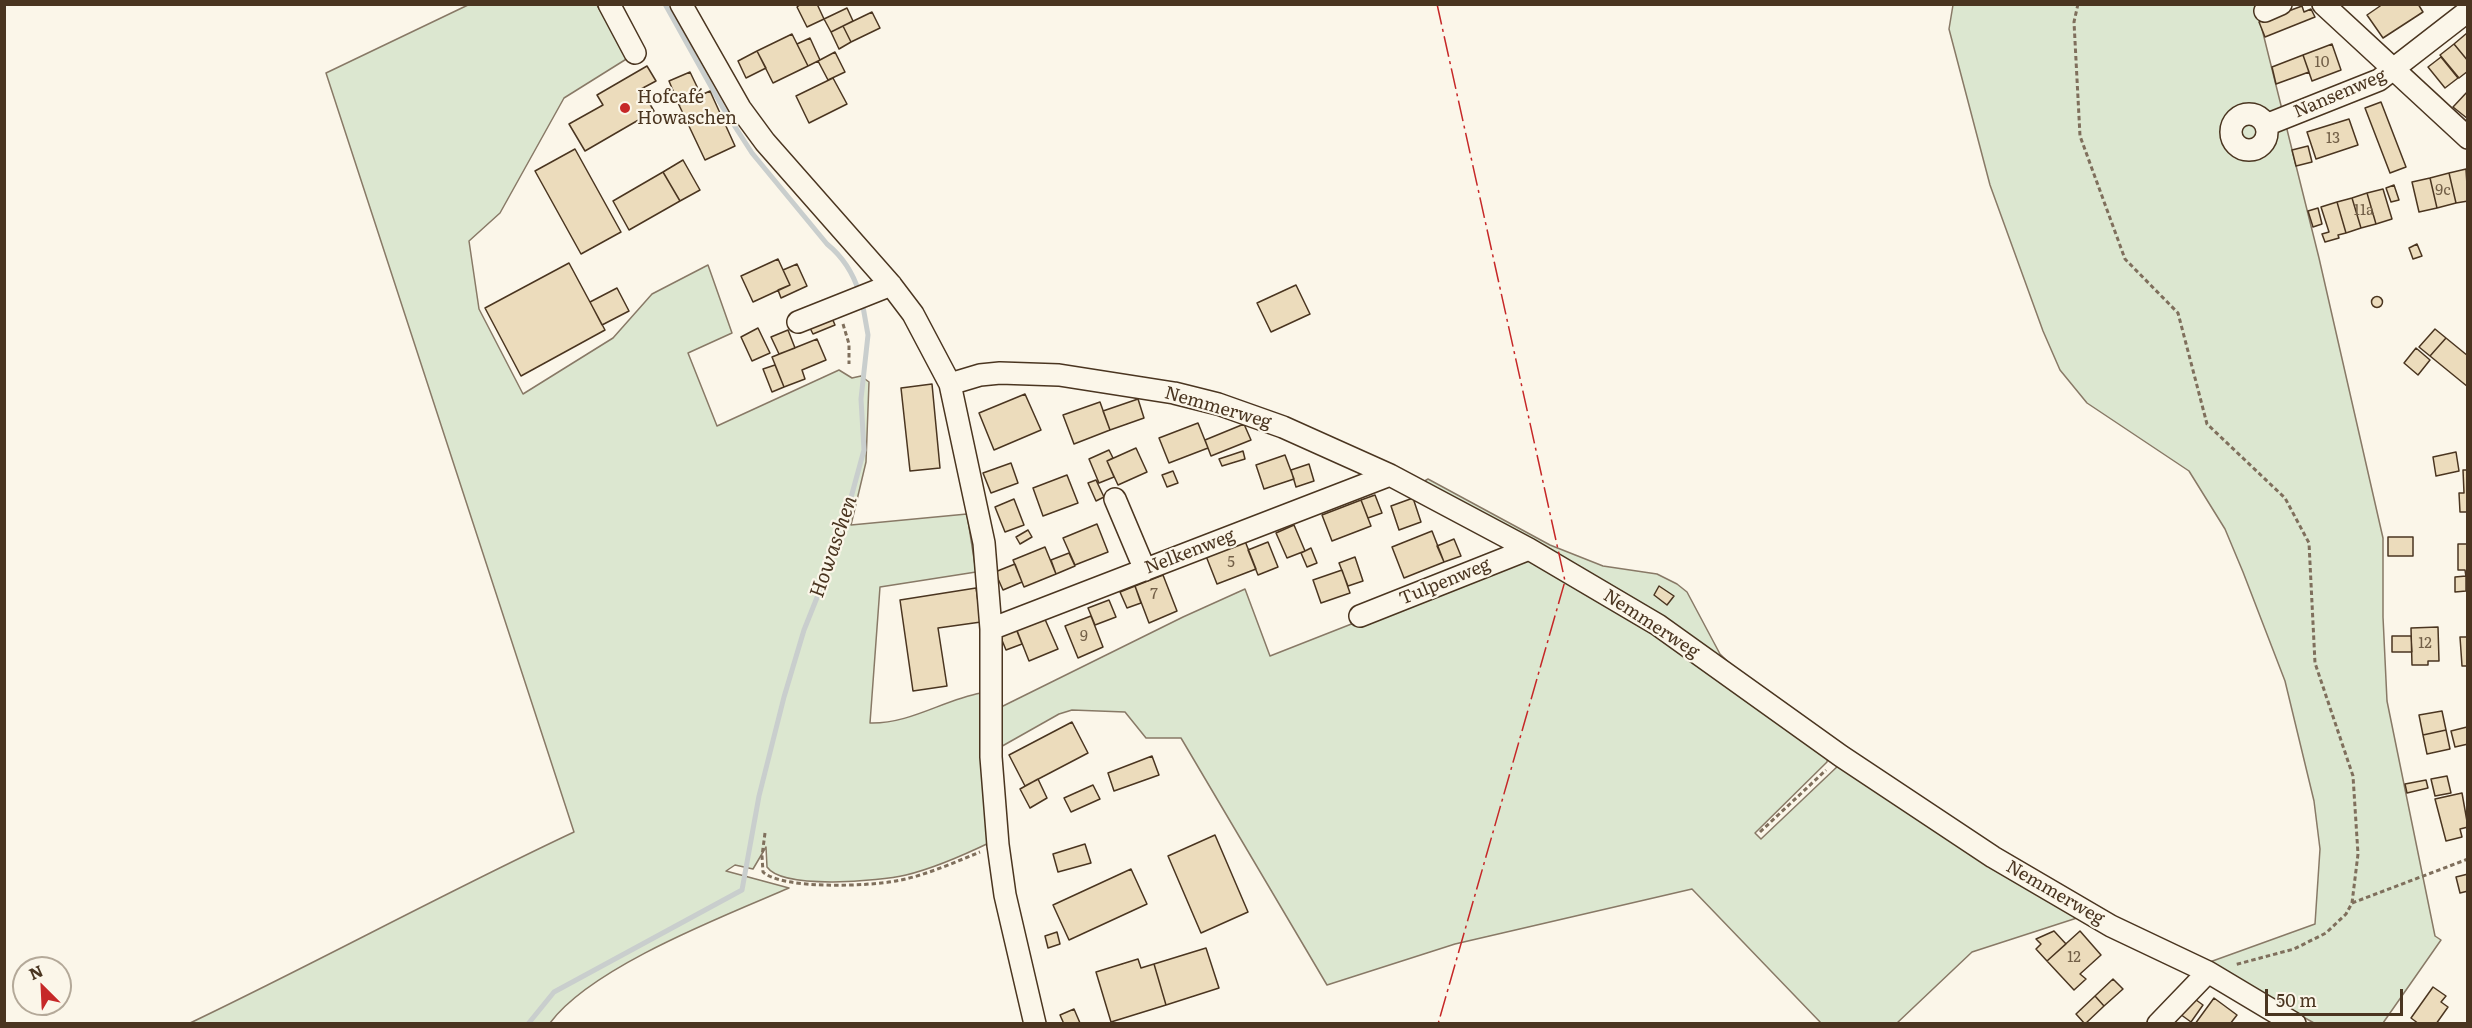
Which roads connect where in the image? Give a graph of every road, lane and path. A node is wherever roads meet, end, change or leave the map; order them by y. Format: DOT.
graph roads {
  1 [pos="609,4"];
  2 [pos="681,4"];
  3 [pos="2078,4"];
  4 [pos="2323,4"];
  5 [pos="2468,11"];
  6 [pos="635,53"];
  7 [pos="2393,71"];
  8 [pos="2266,125"];
  9 [pos="2468,138"];
  10 [pos="891,285"];
  11 [pos="853,300"];
  12 [pos="798,322"];
  13 [pos="849,363"];
  14 [pos="950,384"];
  15 [pos="1390,475"];
  16 [pos="1115,499"];
  17 [pos="1529,549"];
  18 [pos="1145,570"];
  19 [pos="1360,616"];
  20 [pos="991,629"];
  21 [pos="1841,756"];
  22 [pos="1760,832"];
  23 [pos="765,833"];
  24 [pos="998,845"];
  25 [pos="2468,859"];
  26 [pos="2352,903"];
  27 [pos="2208,972"];
  28 [pos="1035,1023"];
  29 [pos="2157,1023"];
  30 [pos="2295,1023"];
  1 -- 6 [label="street"];
  2 -- 10 [label="street"];
  3 -- 26 [label="path"];
  4 -- 7 [label="street"];
  5 -- 7 [label="street, Nansenweg"];
  7 -- 8 [label="street, Nansenweg"];
  7 -- 9 [label="street"];
  10 -- 11 [label="street"];
  10 -- 14 [label="street"];
  11 -- 12 [label="street"];
  11 -- 13 [label="path"];
  14 -- 15 [label="street, Nemmerweg"];
  14 -- 20 [label="street"];
  15 -- 17 [label="street, Nemmerweg"];
  15 -- 18 [label="street, Nelkenweg"];
  16 -- 18 [label="street"];
  17 -- 19 [label="street, Tulpenweg"];
  17 -- 21 [label="street, Nemmerweg"];
  18 -- 20 [label="street, Nelkenweg"];
  20 -- 24 [label="street"];
  21 -- 22 [label="path"];
  21 -- 27 [label="street, Nemmerweg"];
  23 -- 24 [label="path"];
  24 -- 28 [label="street"];
  25 -- 26 [label="path"];
  26 -- 27 [label="path"];
  27 -- 29 [label="street"];
  27 -- 30 [label="street, Nemmerweg"];
}
